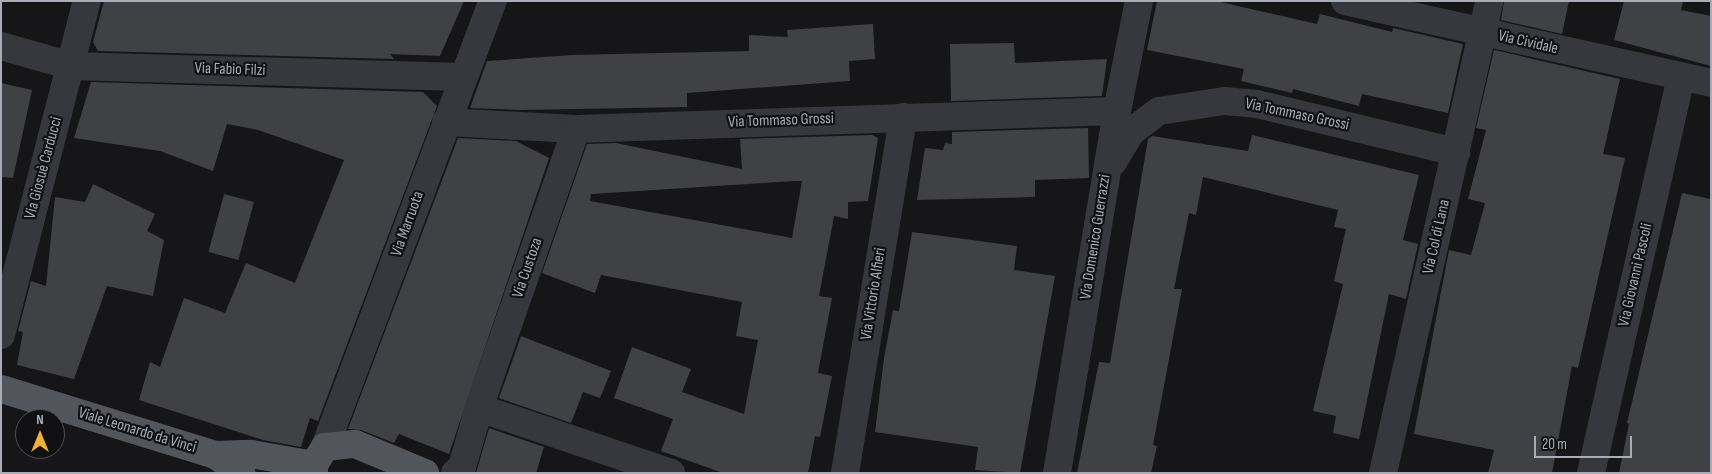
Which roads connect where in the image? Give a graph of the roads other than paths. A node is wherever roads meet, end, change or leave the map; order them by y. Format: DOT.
graph roads {
  1 [pos="87,1"];
  2 [pos="492,1"];
  3 [pos="1139,1"];
  4 [pos="1345,1"];
  5 [pos="1489,1"];
  6 [pos="1482,32"];
  7 [pos="1,46"];
  8 [pos="71,66"];
  9 [pos="462,77"];
  10 [pos="1680,77"];
  11 [pos="1711,83"];
  12 [pos="1117,111"];
  13 [pos="903,117"];
  14 [pos="446,122"];
  15 [pos="576,129"];
  16 [pos="1456,152"];
  17 [pos="1107,172"];
  18 [pos="1,335"];
  19 [pos="1,389"];
  20 [pos="479,408"];
  21 [pos="215,455"];
  22 [pos="318,462"];
  23 [pos="847,472"];
  24 [pos="242,473"];
  25 [pos="424,473"];
  26 [pos="455,473"];
  27 [pos="671,473"];
  28 [pos="1057,473"];
  29 [pos="1384,473"];
  30 [pos="1591,473"];
  1 -- 8 [label="street, Via Giosuè Carducci"];
  2 -- 9 [label="street, Via Marruota"];
  3 -- 12 [label="street, Via Domenico Guerrazzi"];
  4 -- 6 [label="street, Via Cividale"];
  5 -- 6 [label="street, Via Col di Lana"];
  6 -- 10 [label="street, Via Cividale"];
  6 -- 16 [label="street, Via Col di Lana"];
  7 -- 8 [label="street, Via Fabio Filzi"];
  8 -- 9 [label="street, Via Fabio Filzi"];
  8 -- 18 [label="street, Via Giosuè Carducci"];
  9 -- 14 [label="street, Via Marruota"];
  10 -- 11 [label="street, Via Cividale"];
  10 -- 30 [label="street, Via Giovanni Pascoli"];
  12 -- 13 [label="street, Via Tommaso Grossi"];
  12 -- 17 [label="street, Via Domenico Guerrazzi"];
  13 -- 15 [label="street, Via Tommaso Grossi"];
  13 -- 23 [label="street, Via Vittorio Alfieri"];
  14 -- 15 [label="street, Via Tommaso Grossi"];
  14 -- 22 [label="street, Via Marruota"];
  15 -- 20 [label="street, Via Custoza"];
  16 -- 17 [label="street, Via Tommaso Grossi"];
  16 -- 29 [label="street, Via Col di Lana"];
  17 -- 28 [label="street, Via Domenico Guerrazzi"];
  19 -- 21 [label="main road, Viale Leonardo da Vinci"];
  20 -- 26 [label="street, Via Custoza"];
  20 -- 27 [label="street"];
  21 -- 22 [label="main road, Viale Leonardo da Vinci"];
  21 -- 24 [label="main road, Viale Leonardo da Vinci"];
  22 -- 25 [label="main road"];
}
